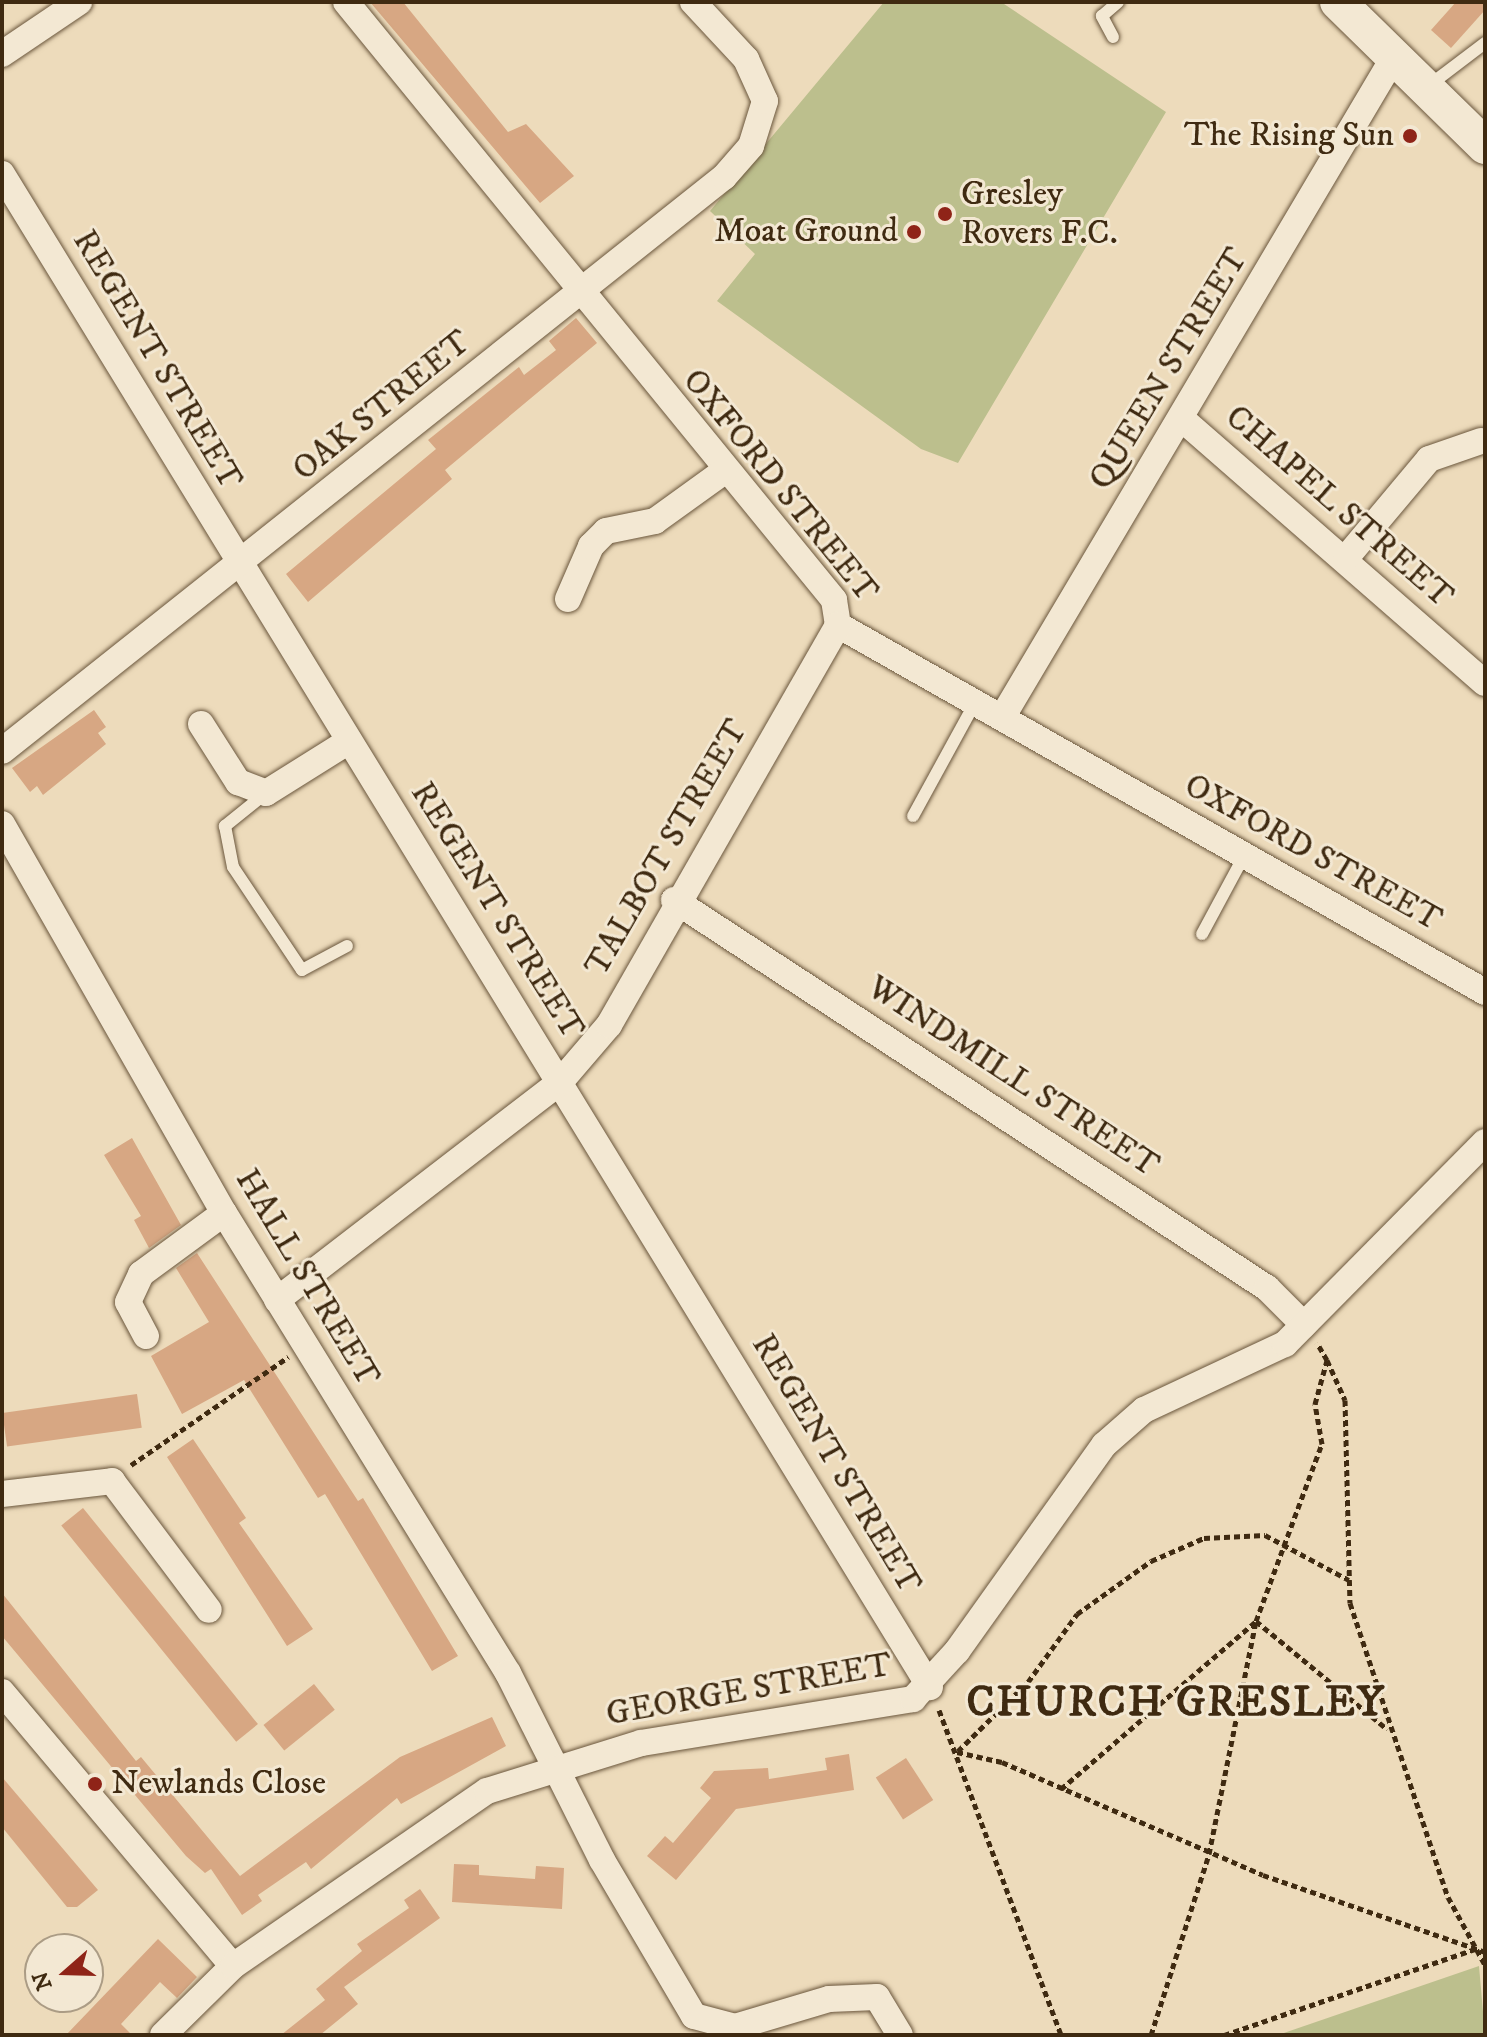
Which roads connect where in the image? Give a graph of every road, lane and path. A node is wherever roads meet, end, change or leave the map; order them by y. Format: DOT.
graph roads {
  1 [pos="79,2"];
  2 [pos="346,2"];
  3 [pos="693,2"];
  4 [pos="1118,2"];
  5 [pos="1338,2"];
  6 [pos="1113,37"];
  7 [pos="1485,43"];
  8 [pos="2,54"];
  9 [pos="1394,57"];
  10 [pos="1426,88"];
  11 [pos="1480,130"];
  12 [pos="2,174"];
  13 [pos="578,292"];
  14 [pos="1182,419"];
  15 [pos="1481,441"];
  16 [pos="723,472"];
  17 [pos="1346,558"];
  18 [pos="240,567"];
  19 [pos="568,599"];
  20 [pos="838,625"];
  21 [pos="1485,683"];
  22 [pos="976,701"];
  23 [pos="1003,716"];
  24 [pos="201,724"];
  25 [pos="349,741"];
  26 [pos="2,751"];
  27 [pos="266,793"];
  28 [pos="913,816"];
  29 [pos="2,824"];
  30 [pos="1243,858"];
  31 [pos="674,900"];
  32 [pos="1202,934"];
  33 [pos="347,946"];
  34 [pos="1485,992"];
  35 [pos="561,1081"];
  36 [pos="1485,1142"];
  37 [pos="224,1213"];
  38 [pos="277,1300"];
  39 [pos="1304,1325"];
  40 [pos="146,1336"];
  41 [pos="305,1346"];
  42 [pos="1327,1360"];
  43 [pos="112,1481"];
  44 [pos="3,1492"];
  45 [pos="1286,1540"];
  46 [pos="1349,1580"];
  47 [pos="209,1610"];
  48 [pos="1256,1621"];
  49 [pos="930,1687"];
  50 [pos="2,1692"];
  51 [pos="1388,1730"];
  52 [pos="957,1752"];
  53 [pos="558,1764"];
  54 [pos="1061,1789"];
  55 [pos="1209,1854"];
  56 [pos="1476,1949"];
  57 [pos="1485,1952"];
  58 [pos="1485,1965"];
  59 [pos="233,1966"];
  60 [pos="163,2035"];
  61 [pos="900,2035"];
  62 [pos="1061,2035"];
  63 [pos="1151,2035"];
  64 [pos="1224,2035"];
  1 -- 8 [label="street"];
  2 -- 13 [label="street, OXFORD STREET"];
  3 -- 13 [label="street, OAK STREET"];
  4 -- 6 [label="lane"];
  5 -- 9 [label="street"];
  7 -- 10 [label="lane"];
  9 -- 10 [label="street"];
  9 -- 14 [label="street, QUEEN STREET"];
  10 -- 11 [label="street"];
  12 -- 18 [label="street, REGENT STREET"];
  13 -- 16 [label="street, OXFORD STREET"];
  13 -- 18 [label="street, OAK STREET"];
  14 -- 17 [label="street, CHAPEL STREET"];
  14 -- 23 [label="street, QUEEN STREET"];
  15 -- 17 [label="street"];
  16 -- 19 [label="street"];
  16 -- 20 [label="street, OXFORD STREET"];
  17 -- 21 [label="street, CHAPEL STREET"];
  18 -- 25 [label="street, REGENT STREET"];
  18 -- 26 [label="street, OAK STREET"];
  20 -- 22 [label="street, OXFORD STREET"];
  20 -- 31 [label="street, TALBOT STREET"];
  22 -- 23 [label="street, OXFORD STREET"];
  22 -- 28 [label="lane"];
  23 -- 30 [label="street, OXFORD STREET"];
  24 -- 27 [label="street"];
  25 -- 27 [label="street"];
  25 -- 35 [label="street, REGENT STREET"];
  27 -- 33 [label="lane"];
  29 -- 37 [label="street, HALL STREET"];
  30 -- 32 [label="lane"];
  30 -- 34 [label="street, OXFORD STREET"];
  31 -- 35 [label="street, TALBOT STREET"];
  31 -- 39 [label="street, WINDMILL STREET"];
  35 -- 38 [label="street, TALBOT STREET"];
  35 -- 49 [label="street, REGENT STREET"];
  36 -- 39 [label="street, GEORGE STREET"];
  37 -- 38 [label="street, HALL STREET"];
  37 -- 40 [label="street"];
  38 -- 41 [label="street, HALL STREET"];
  39 -- 42 [label="path"];
  39 -- 49 [label="street, GEORGE STREET"];
  41 -- 43 [label="path"];
  41 -- 53 [label="street, HALL STREET"];
  42 -- 45 [label="path"];
  42 -- 46 [label="path"];
  43 -- 44 [label="street"];
  43 -- 47 [label="street"];
  45 -- 46 [label="path"];
  45 -- 48 [label="path"];
  45 -- 52 [label="path"];
  46 -- 51 [label="path"];
  48 -- 51 [label="path"];
  48 -- 54 [label="path"];
  48 -- 55 [label="path"];
  49 -- 52 [label="path"];
  49 -- 53 [label="street, GEORGE STREET"];
  50 -- 59 [label="street"];
  51 -- 56 [label="path"];
  52 -- 54 [label="path"];
  52 -- 62 [label="path"];
  53 -- 59 [label="street, GEORGE STREET"];
  53 -- 61 [label="street, HALL STREET"];
  54 -- 55 [label="path"];
  55 -- 56 [label="path"];
  55 -- 63 [label="path"];
  56 -- 57 [label="path"];
  56 -- 58 [label="path"];
  56 -- 64 [label="path"];
  59 -- 60 [label="street, GEORGE STREET"];
}
